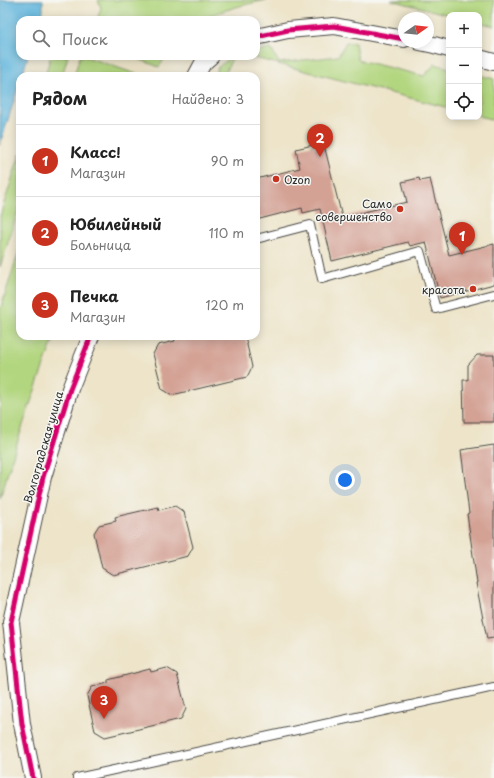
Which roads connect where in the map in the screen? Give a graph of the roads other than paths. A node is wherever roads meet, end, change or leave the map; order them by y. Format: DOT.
graph roads {
  1 [pos="260,36"];
  2 [pos="398,38"];
  3 [pos="434,45"];
  4 [pos="446,48"];
  5 [pos="482,59"];
  6 [pos="206,60"];
  7 [pos="494,62"];
  8 [pos="198,72"];
  9 [pos="260,237"];
  10 [pos="494,294"];
  11 [pos="89,340"];
  12 [pos="494,687"];
  13 [pos="33,778"];
  14 [pos="77,778"];
  1 -- 2 [label="street"];
  3 -- 4 [label="street"];
  5 -- 7 [label="street"];
  6 -- 8 [label="street"];
  9 -- 10 [label="lane"];
  11 -- 13 [label="street, Волгоградская улица"];
  12 -- 14 [label="lane"];
}
